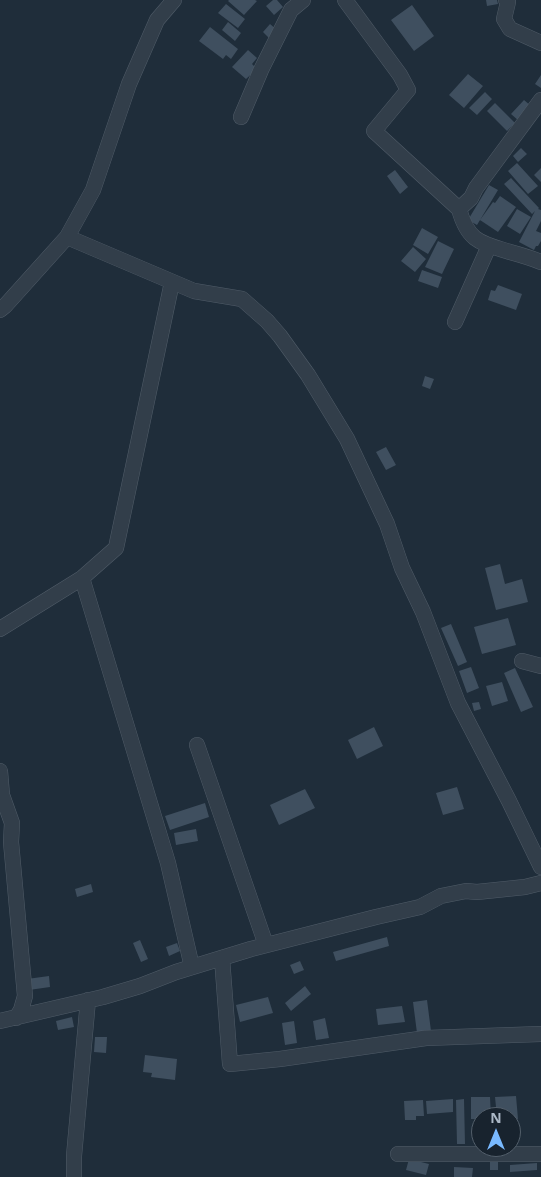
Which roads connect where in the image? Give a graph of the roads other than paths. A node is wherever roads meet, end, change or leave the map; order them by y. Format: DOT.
graph roads {
  1 [pos="174,0"];
  2 [pos="303,0"];
  3 [pos="345,0"];
  4 [pos="506,0"];
  5 [pos="541,42"];
  6 [pos="541,100"];
  7 [pos="241,117"];
  8 [pos="536,118"];
  9 [pos="459,209"];
  10 [pos="67,237"];
  11 [pos="489,246"];
  12 [pos="541,262"];
  13 [pos="172,282"];
  14 [pos="0,310"];
  15 [pos="455,322"];
  16 [pos="82,578"];
  17 [pos="0,629"];
  18 [pos="522,661"];
  19 [pos="541,666"];
  20 [pos="196,745"];
  21 [pos="0,772"];
  22 [pos="541,866"];
  23 [pos="541,883"];
  24 [pos="266,945"];
  25 [pos="222,958"];
  26 [pos="192,967"];
  27 [pos="88,1000"];
  28 [pos="16,1018"];
  29 [pos="0,1021"];
  30 [pos="541,1034"];
  31 [pos="398,1154"];
  32 [pos="541,1154"];
  33 [pos="74,1177"];
  1 -- 10 [label="street"];
  2 -- 7 [label="street"];
  3 -- 9 [label="street"];
  4 -- 5 [label="street"];
  6 -- 8 [label="street"];
  8 -- 9 [label="street"];
  9 -- 11 [label="street"];
  10 -- 13 [label="street"];
  10 -- 14 [label="street"];
  11 -- 12 [label="street"];
  11 -- 15 [label="street"];
  13 -- 16 [label="street"];
  13 -- 22 [label="street"];
  16 -- 17 [label="street"];
  16 -- 26 [label="street"];
  18 -- 19 [label="street"];
  20 -- 24 [label="street"];
  21 -- 28 [label="street"];
  23 -- 24 [label="street"];
  24 -- 25 [label="street"];
  25 -- 26 [label="street"];
  25 -- 30 [label="street"];
  26 -- 27 [label="street"];
  27 -- 28 [label="street"];
  27 -- 33 [label="street"];
  28 -- 29 [label="street"];
  31 -- 32 [label="street"];
}
